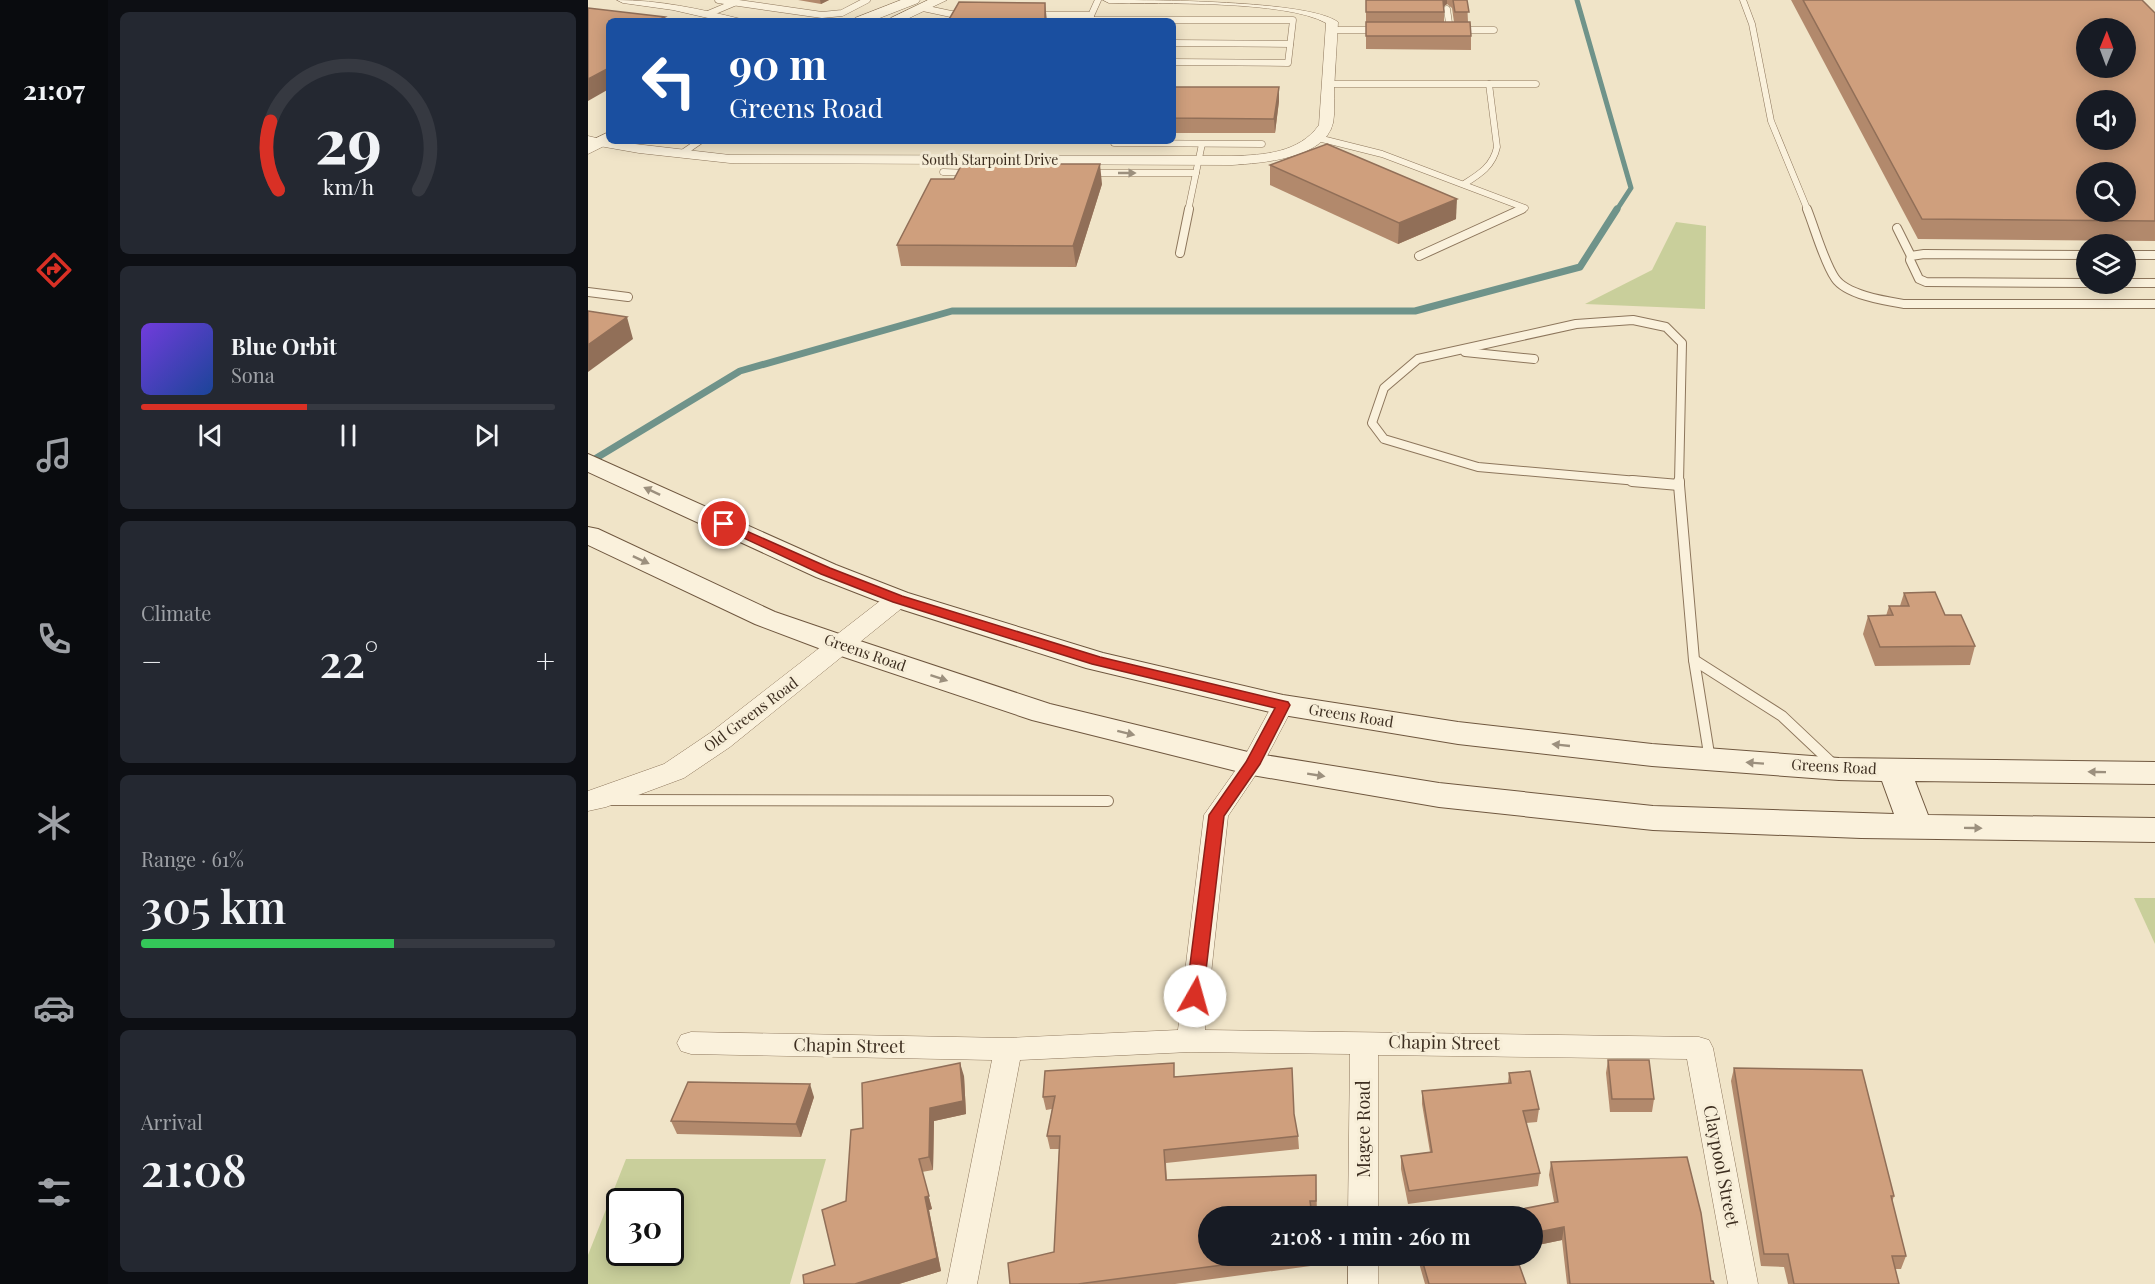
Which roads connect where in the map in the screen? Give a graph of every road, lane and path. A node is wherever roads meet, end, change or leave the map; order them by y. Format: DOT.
graph roads {
  1 [pos="623,0"];
  2 [pos="718,0"];
  3 [pos="867,0"];
  4 [pos="940,0"];
  5 [pos="1098,0"];
  6 [pos="1109,0"];
  7 [pos="1133,0"];
  8 [pos="1240,0"];
  9 [pos="1743,0"];
  10 [pos="1281,1"];
  11 [pos="735,3"];
  12 [pos="918,4"];
  13 [pos="1448,9"];
  14 [pos="708,14"];
  15 [pos="951,14"];
  16 [pos="974,14"];
  17 [pos="1021,15"];
  18 [pos="1091,15"];
  19 [pos="725,18"];
  20 [pos="870,18"];
  21 [pos="894,18"];
  22 [pos="942,18"];
  23 [pos="1090,18"];
  24 [pos="1176,20"];
  25 [pos="1331,30"];
  26 [pos="1391,30"];
  27 [pos="1438,30"];
  28 [pos="1450,30"];
  29 [pos="1494,30"];
  30 [pos="1176,43"];
  31 [pos="1290,44"];
  32 [pos="1176,62"];
  33 [pos="1328,77"];
  34 [pos="1489,84"];
  35 [pos="1536,84"];
  36 [pos="606,126"];
  37 [pos="1318,138"];
  38 [pos="595,140"];
  39 [pos="620,144"];
  40 [pos="696,144"];
  41 [pos="1176,144"];
  42 [pos="1202,144"];
  43 [pos="1263,144"];
  44 [pos="681,154"];
  45 [pos="1198,167"];
  46 [pos="942,170"];
  47 [pos="977,172"];
  48 [pos="1081,173"];
  49 [pos="1464,184"];
  50 [pos="1897,228"];
  51 [pos="1180,254"];
  52 [pos="2076,255"];
  53 [pos="2136,255"];
  54 [pos="2155,255"];
  55 [pos="1419,256"];
  56 [pos="1911,256"];
  57 [pos="2076,283"];
  58 [pos="2136,283"];
  59 [pos="2155,283"];
  60 [pos="588,292"];
  61 [pos="628,297"];
  62 [pos="2155,304"];
  63 [pos="1455,351"];
  64 [pos="1534,359"];
  65 [pos="595,465"];
  66 [pos="1679,485"];
  67 [pos="588,535"];
  68 [pos="898,599"];
  69 [pos="840,645"];
  70 [pos="1694,660"];
  71 [pos="1283,705"];
  72 [pos="1710,760"];
  73 [pos="1252,764"];
  74 [pos="1839,769"];
  75 [pos="1895,770"];
  76 [pos="2155,773"];
  77 [pos="592,801"];
  78 [pos="1108,801"];
  79 [pos="1914,827"];
  80 [pos="2155,830"];
  81 [pos="1190,1041"];
  82 [pos="1364,1042"];
  83 [pos="691,1043"];
  84 [pos="1699,1048"];
  85 [pos="1008,1049"];
  86 [pos="1364,1206"];
  87 [pos="1363,1266"];
  88 [pos="962,1284"];
  89 [pos="1363,1284"];
  90 [pos="1743,1284"];
  1 -- 14 [label="street"];
  2 -- 11 [label="lane"];
  3 -- 11 [label="lane"];
  4 -- 12 [label="street"];
  5 -- 18 [label="lane"];
  6 -- 7 [label="street"];
  7 -- 8 [label="street"];
  8 -- 10 [label="street"];
  9 -- 62 [label="lane"];
  10 -- 25 [label="street"];
  11 -- 14 [label="lane"];
  12 -- 15 [label="lane"];
  12 -- 20 [label="street"];
  12 -- 21 [label="street"];
  13 -- 28 [label="lane"];
  14 -- 19 [label="street"];
  15 -- 16 [label="lane"];
  15 -- 22 [label="lane"];
  17 -- 18 [label="lane"];
  18 -- 23 [label="lane"];
  24 -- 31 [label="lane"];
  25 -- 26 [label="lane"];
  25 -- 33 [label="street"];
  27 -- 28 [label="lane"];
  28 -- 29 [label="lane"];
  30 -- 31 [label="lane"];
  31 -- 32 [label="lane"];
  33 -- 34 [label="lane"];
  33 -- 37 [label="street"];
  34 -- 35 [label="lane"];
  34 -- 49 [label="lane"];
  36 -- 38 [label="street"];
  37 -- 45 [label="street, South Starpoint Drive"];
  37 -- 49 [label="lane"];
  39 -- 44 [label="street, South Starpoint Drive"];
  40 -- 44 [label="lane"];
  41 -- 42 [label="lane"];
  42 -- 43 [label="lane"];
  42 -- 45 [label="lane"];
  44 -- 46 [label="street, South Starpoint Drive"];
  45 -- 46 [label="street, South Starpoint Drive"];
  48 -- 45 [label="lane, one-way"];
  45 -- 51 [label="lane"];
  46 -- 47 [label="lane"];
  49 -- 55 [label="lane"];
  50 -- 56 [label="lane"];
  52 -- 56 [label="lane"];
  53 -- 54 [label="lane"];
  56 -- 57 [label="lane"];
  58 -- 59 [label="lane"];
  60 -- 61 [label="lane"];
  63 -- 64 [label="lane"];
  63 -- 66 [label="lane"];
  63 -- 66 [label="lane"];
  68 -- 65 [label="main road, Greens Road, one-way"];
  66 -- 70 [label="lane"];
  67 -- 69 [label="main road, Greens Road, one-way"];
  68 -- 69 [label="street, Old Greens Road"];
  68 -- 71 [label="main road, Greens Road"];
  69 -- 73 [label="main road, Greens Road, one-way"];
  69 -- 77 [label="street, Old Greens Road"];
  70 -- 72 [label="lane"];
  70 -- 74 [label="lane"];
  72 -- 71 [label="main road, Greens Road, one-way"];
  71 -- 73 [label="street"];
  74 -- 72 [label="main road, Greens Road, one-way"];
  73 -- 79 [label="main road, Greens Road, one-way"];
  73 -- 81 [label="street"];
  74 -- 75 [label="main road, Greens Road"];
  76 -- 75 [label="main road, Greens Road, one-way"];
  75 -- 79 [label="main road"];
  77 -- 78 [label="lane"];
  79 -- 80 [label="main road, Greens Road, one-way"];
  81 -- 82 [label="street, Chapin Street"];
  81 -- 85 [label="street, Chapin Street"];
  82 -- 84 [label="street, Chapin Street"];
  82 -- 86 [label="street, Magee Road"];
  83 -- 85 [label="street, Chapin Street"];
  84 -- 90 [label="street, Claypool Street"];
  85 -- 88 [label="street"];
  87 -- 89 [label="street"];
}
